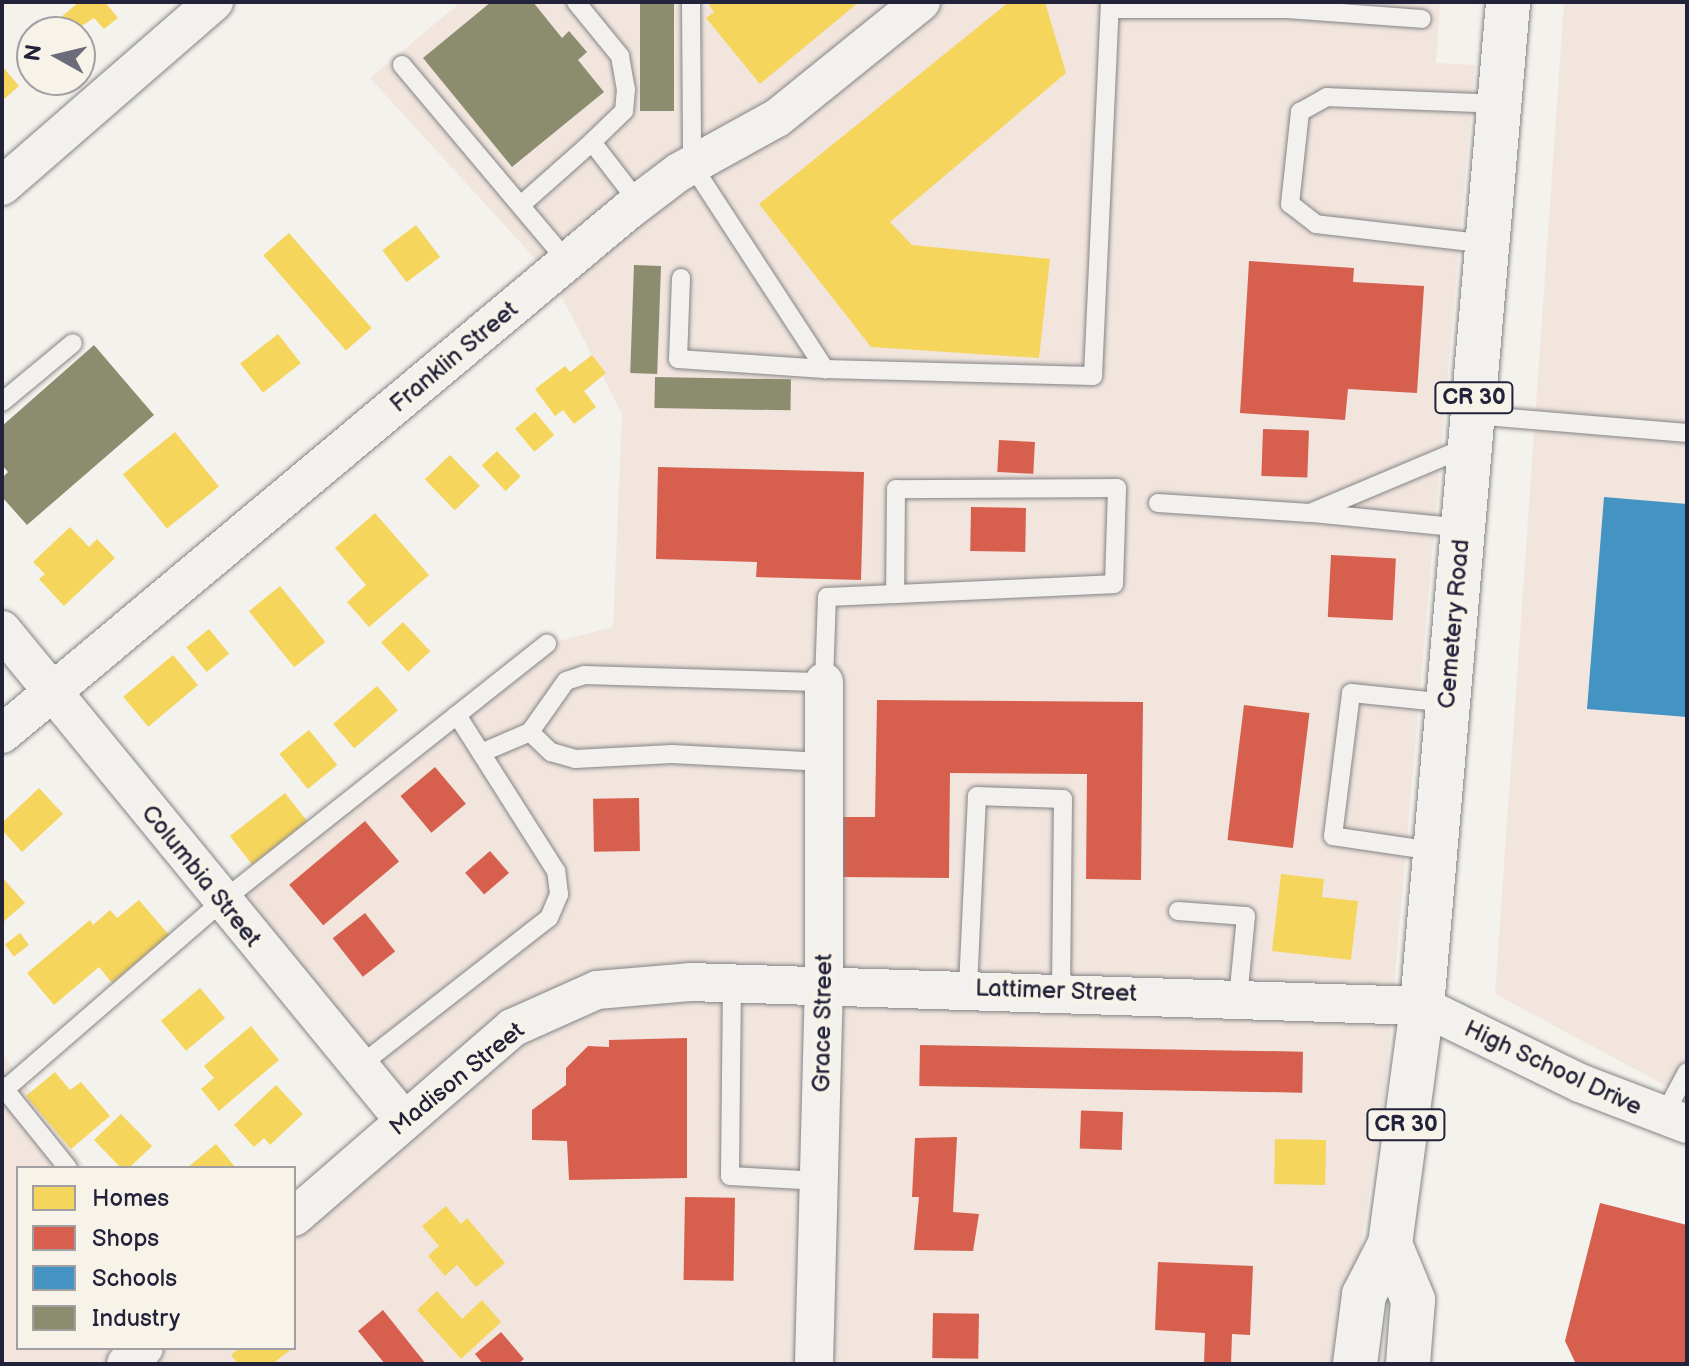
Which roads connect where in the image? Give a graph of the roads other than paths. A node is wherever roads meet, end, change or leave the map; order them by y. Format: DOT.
graph roads {
  1 [pos="576,2"];
  2 [pos="691,2"];
  3 [pos="921,2"];
  4 [pos="1508,2"];
  5 [pos="203,5"];
  6 [pos="1287,5"];
  7 [pos="1111,6"];
  8 [pos="1422,19"];
  9 [pos="402,65"];
  10 [pos="1500,104"];
  11 [pos="592,142"];
  12 [pos="692,165"];
  13 [pos="2,186"];
  14 [pos="639,203"];
  15 [pos="521,205"];
  16 [pos="1488,244"];
  17 [pos="568,262"];
  18 [pos="681,278"];
  19 [pos="73,343"];
  20 [pos="825,369"];
  21 [pos="2,402"];
  22 [pos="1471,430"];
  23 [pos="1687,433"];
  24 [pos="1158,503"];
  25 [pos="1310,513"];
  26 [pos="1463,528"];
  27 [pos="895,594"];
  28 [pos="2,630"];
  29 [pos="547,644"];
  30 [pos="824,682"];
  31 [pos="52,695"];
  32 [pos="1447,703"];
  33 [pos="457,715"];
  34 [pos="530,732"];
  35 [pos="2,734"];
  36 [pos="481,753"];
  37 [pos="824,762"];
  38 [pos="1434,851"];
  39 [pos="221,902"];
  40 [pos="1178,911"];
  41 [pos="690,982"];
  42 [pos="732,982"];
  43 [pos="824,984"];
  44 [pos="968,987"];
  45 [pos="1061,991"];
  46 [pos="1238,999"];
  47 [pos="1422,1006"];
  48 [pos="358,1067"];
  49 [pos="1687,1072"];
  50 [pos="3,1089"];
  51 [pos="403,1119"];
  52 [pos="1675,1121"];
  53 [pos="66,1166"];
  54 [pos="820,1181"];
  55 [pos="296,1215"];
  56 [pos="1390,1244"];
  57 [pos="142,1350"];
  58 [pos="126,1364"];
  59 [pos="814,1364"];
  60 [pos="1355,1364"];
  61 [pos="1408,1364"];
  1 -- 11 [label="lane"];
  2 -- 12 [label="lane"];
  3 -- 12 [label="street, Franklin Street"];
  4 -- 10 [label="main road, Cemetery Road / CR 30"];
  5 -- 13 [label="street"];
  6 -- 7 [label="lane"];
  6 -- 8 [label="lane"];
  7 -- 20 [label="lane"];
  9 -- 15 [label="lane"];
  10 -- 16 [label="main road, Cemetery Road / CR 30"];
  10 -- 16 [label="lane"];
  11 -- 14 [label="lane"];
  11 -- 15 [label="lane"];
  12 -- 14 [label="street, Franklin Street"];
  12 -- 20 [label="lane"];
  14 -- 17 [label="street, Franklin Street"];
  15 -- 17 [label="lane"];
  16 -- 22 [label="main road, Cemetery Road / CR 30"];
  17 -- 31 [label="street, Franklin Street"];
  18 -- 20 [label="lane"];
  19 -- 21 [label="lane"];
  22 -- 23 [label="lane"];
  22 -- 25 [label="lane"];
  22 -- 26 [label="main road, Cemetery Road / CR 30"];
  24 -- 25 [label="lane"];
  25 -- 26 [label="lane"];
  26 -- 32 [label="main road, Cemetery Road / CR 30"];
  27 -- 27 [label="lane"];
  27 -- 30 [label="lane"];
  28 -- 31 [label="street, Columbia Street"];
  29 -- 33 [label="lane"];
  30 -- 34 [label="lane"];
  30 -- 37 [label="street, Grace Street"];
  31 -- 35 [label="street, Franklin Street"];
  31 -- 39 [label="street, Columbia Street"];
  32 -- 38 [label="main road, Cemetery Road / CR 30"];
  32 -- 38 [label="lane"];
  33 -- 36 [label="lane"];
  33 -- 39 [label="lane"];
  34 -- 36 [label="lane"];
  34 -- 37 [label="lane"];
  36 -- 48 [label="lane"];
  37 -- 43 [label="street, Grace Street"];
  38 -- 47 [label="main road, Cemetery Road / CR 30"];
  39 -- 48 [label="street, Columbia Street"];
  39 -- 50 [label="lane"];
  40 -- 46 [label="lane"];
  41 -- 42 [label="street, Lattimer Street"];
  41 -- 51 [label="street, Madison Street"];
  42 -- 43 [label="street, Lattimer Street"];
  42 -- 54 [label="lane"];
  43 -- 44 [label="street, Lattimer Street"];
  43 -- 54 [label="street, Grace Street"];
  44 -- 45 [label="street, Lattimer Street"];
  44 -- 45 [label="lane"];
  45 -- 46 [label="street, Lattimer Street"];
  46 -- 47 [label="street, Lattimer Street"];
  47 -- 52 [label="street, High School Drive"];
  47 -- 56 [label="main road, Cemetery Road / CR 30"];
  48 -- 51 [label="street, Columbia Street"];
  49 -- 52 [label="lane"];
  50 -- 53 [label="lane"];
  51 -- 55 [label="street, Madison Street"];
  54 -- 59 [label="street, Grace Street"];
  56 -- 60 [label="main road, Cemetery Road / CR 30"];
  56 -- 61 [label="main road, Cemetery Road / CR 30"];
  57 -- 58 [label="street"];
}
